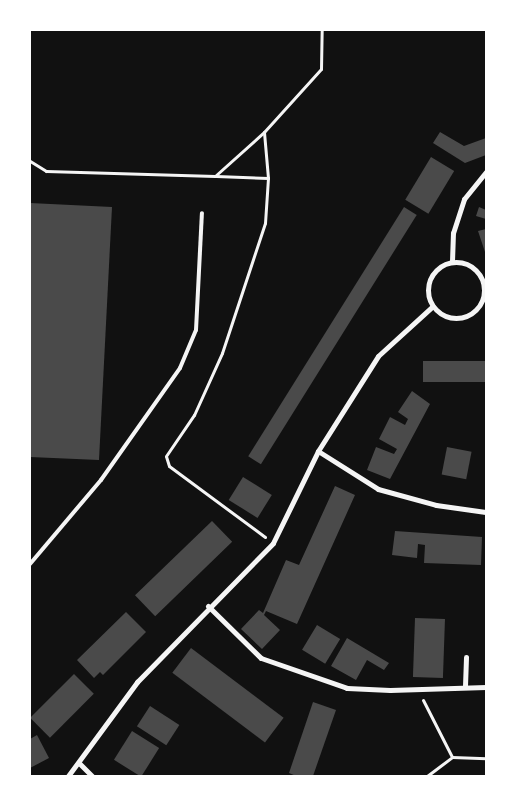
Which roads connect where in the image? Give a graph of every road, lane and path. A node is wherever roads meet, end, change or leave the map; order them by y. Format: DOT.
graph roads {
  1 [pos="322,30"];
  2 [pos="264,132"];
  3 [pos="30,161"];
  4 [pos="486,172"];
  5 [pos="215,176"];
  6 [pos="268,178"];
  7 [pos="202,213"];
  8 [pos="452,261"];
  9 [pos="484,302"];
  10 [pos="432,306"];
  11 [pos="318,451"];
  12 [pos="486,512"];
  13 [pos="273,543"];
  14 [pos="30,564"];
  15 [pos="208,606"];
  16 [pos="466,657"];
  17 [pos="465,686"];
  18 [pos="486,687"];
  19 [pos="418,690"];
  20 [pos="452,757"];
  21 [pos="486,758"];
  22 [pos="80,764"];
  23 [pos="68,776"];
  24 [pos="92,776"];
  25 [pos="427,776"];
  1 -- 2 [label="path"];
  2 -- 5 [label="path"];
  2 -- 6 [label="path"];
  3 -- 5 [label="path"];
  4 -- 8 [label="street"];
  5 -- 6 [label="path"];
  6 -- 13 [label="path"];
  7 -- 14 [label="lane"];
  8 -- 9 [label="street"];
  8 -- 10 [label="street"];
  9 -- 10 [label="street"];
  10 -- 11 [label="street"];
  11 -- 12 [label="street"];
  11 -- 13 [label="street"];
  13 -- 15 [label="street"];
  15 -- 19 [label="street"];
  15 -- 22 [label="street"];
  16 -- 17 [label="street"];
  17 -- 18 [label="street"];
  17 -- 19 [label="street"];
  19 -- 20 [label="path"];
  20 -- 21 [label="path"];
  20 -- 25 [label="path"];
  22 -- 23 [label="street"];
  22 -- 24 [label="street"];
}
